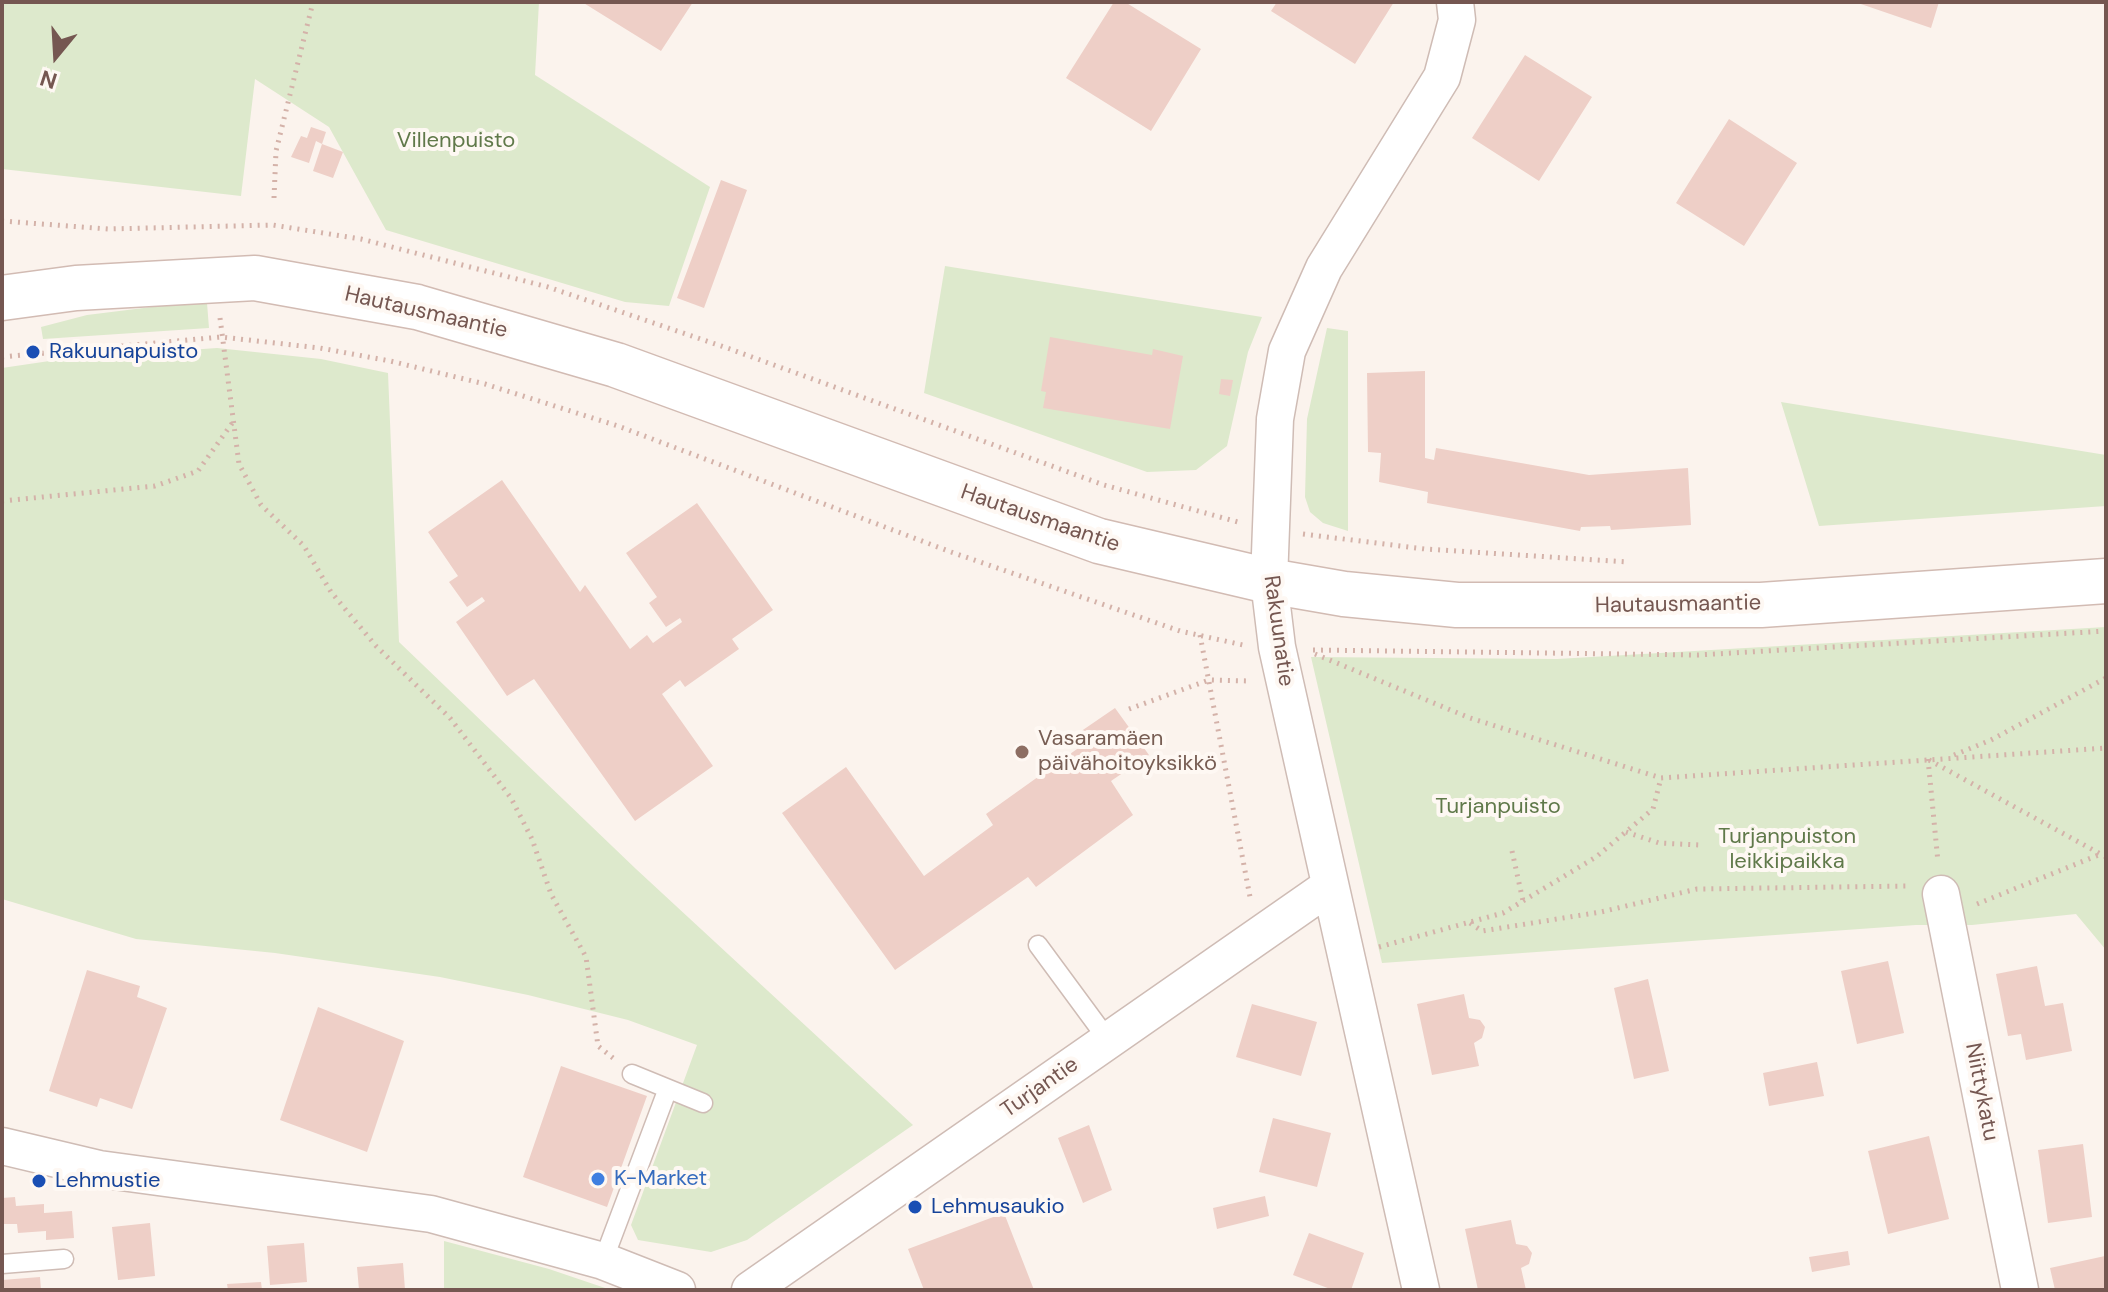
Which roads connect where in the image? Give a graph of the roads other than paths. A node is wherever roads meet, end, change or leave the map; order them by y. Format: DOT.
graph roads {
  1 [pos="1455,2"];
  2 [pos="2,298"];
  3 [pos="1269,581"];
  4 [pos="2106,581"];
  5 [pos="1330,886"];
  6 [pos="1944,906"];
  7 [pos="1038,945"];
  8 [pos="1108,1040"];
  9 [pos="632,1074"];
  10 [pos="667,1091"];
  11 [pos="703,1103"];
  12 [pos="2,1146"];
  13 [pos="64,1259"];
  14 [pos="603,1261"];
  15 [pos="2,1264"];
  16 [pos="677,1290"];
  17 [pos="750,1290"];
  18 [pos="1421,1290"];
  19 [pos="2020,1290"];
  1 -- 3 [label="street, Rakuunatie"];
  2 -- 3 [label="street, Hautausmaantie"];
  3 -- 4 [label="street, Hautausmaantie"];
  3 -- 5 [label="street, Rakuunatie"];
  5 -- 8 [label="street, Turjantie"];
  5 -- 18 [label="street, Rakuunatie"];
  6 -- 19 [label="street, Niittykatu"];
  7 -- 8 [label="lane"];
  8 -- 17 [label="street, Turjantie"];
  9 -- 10 [label="lane"];
  10 -- 11 [label="lane"];
  10 -- 14 [label="lane"];
  12 -- 14 [label="street"];
  13 -- 15 [label="lane"];
  14 -- 16 [label="street"];
}
